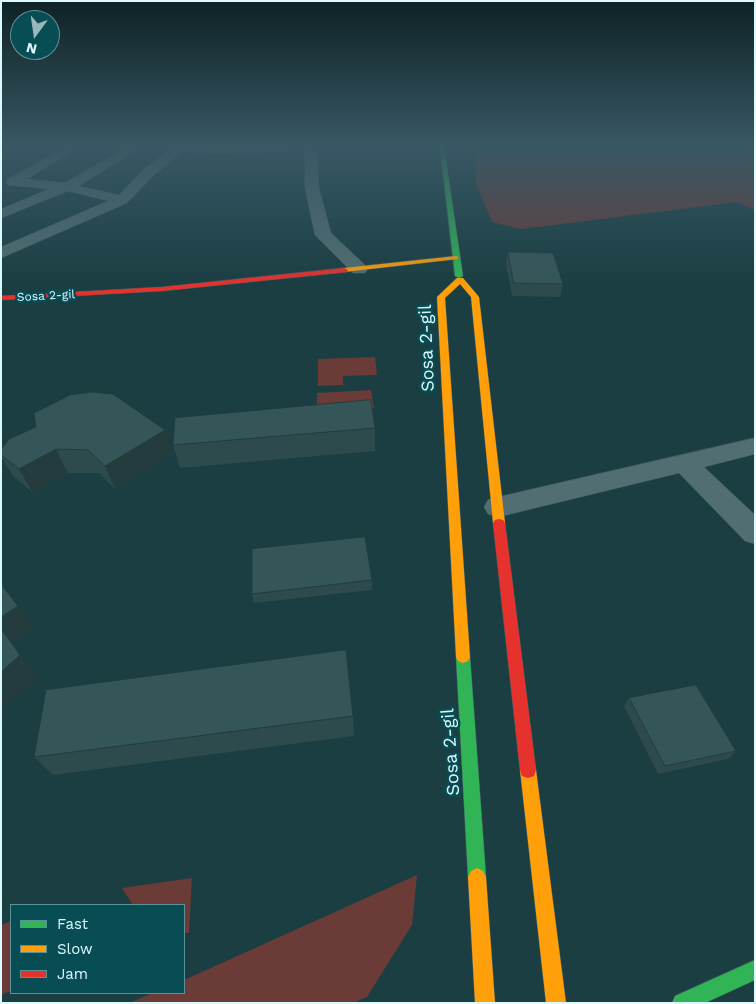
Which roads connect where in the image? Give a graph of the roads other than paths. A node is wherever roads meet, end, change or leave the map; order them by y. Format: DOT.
graph roads {
  1 [pos="50,194"];
  2 [pos="96,194"];
  3 [pos="128,194"];
  4 [pos="313,194"];
  5 [pos="448,194"];
  6 [pos="122,200"];
  7 [pos="1,214"];
  8 [pos="1,219"];
  9 [pos="44,234"];
  10 [pos="1,253"];
  11 [pos="456,258"];
  12 [pos="359,269"];
  13 [pos="460,280"];
  14 [pos="1,298"];
  15 [pos="755,446"];
  16 [pos="684,462"];
  17 [pos="498,507"];
  18 [pos="755,534"];
  19 [pos="755,970"];
  20 [pos="485,1003"];
  21 [pos="556,1003"];
  22 [pos="682,1003"];
  1 -- 7 [label="street"];
  2 -- 6 [label="street"];
  3 -- 6 [label="street"];
  4 -- 12 [label="street"];
  5 -- 11 [label="street"];
  6 -- 9 [label="street"];
  8 -- 9 [label="street"];
  9 -- 10 [label="street"];
  11 -- 12 [label="street, Sosa 2-gil"];
  11 -- 13 [label="street"];
  12 -- 14 [label="street, Sosa 2-gil"];
  13 -- 17 [label="street"];
  13 -- 20 [label="street, Sosa 2-gil"];
  15 -- 16 [label="street"];
  16 -- 17 [label="street"];
  16 -- 18 [label="street"];
  17 -- 21 [label="street"];
  19 -- 22 [label="street"];
}
